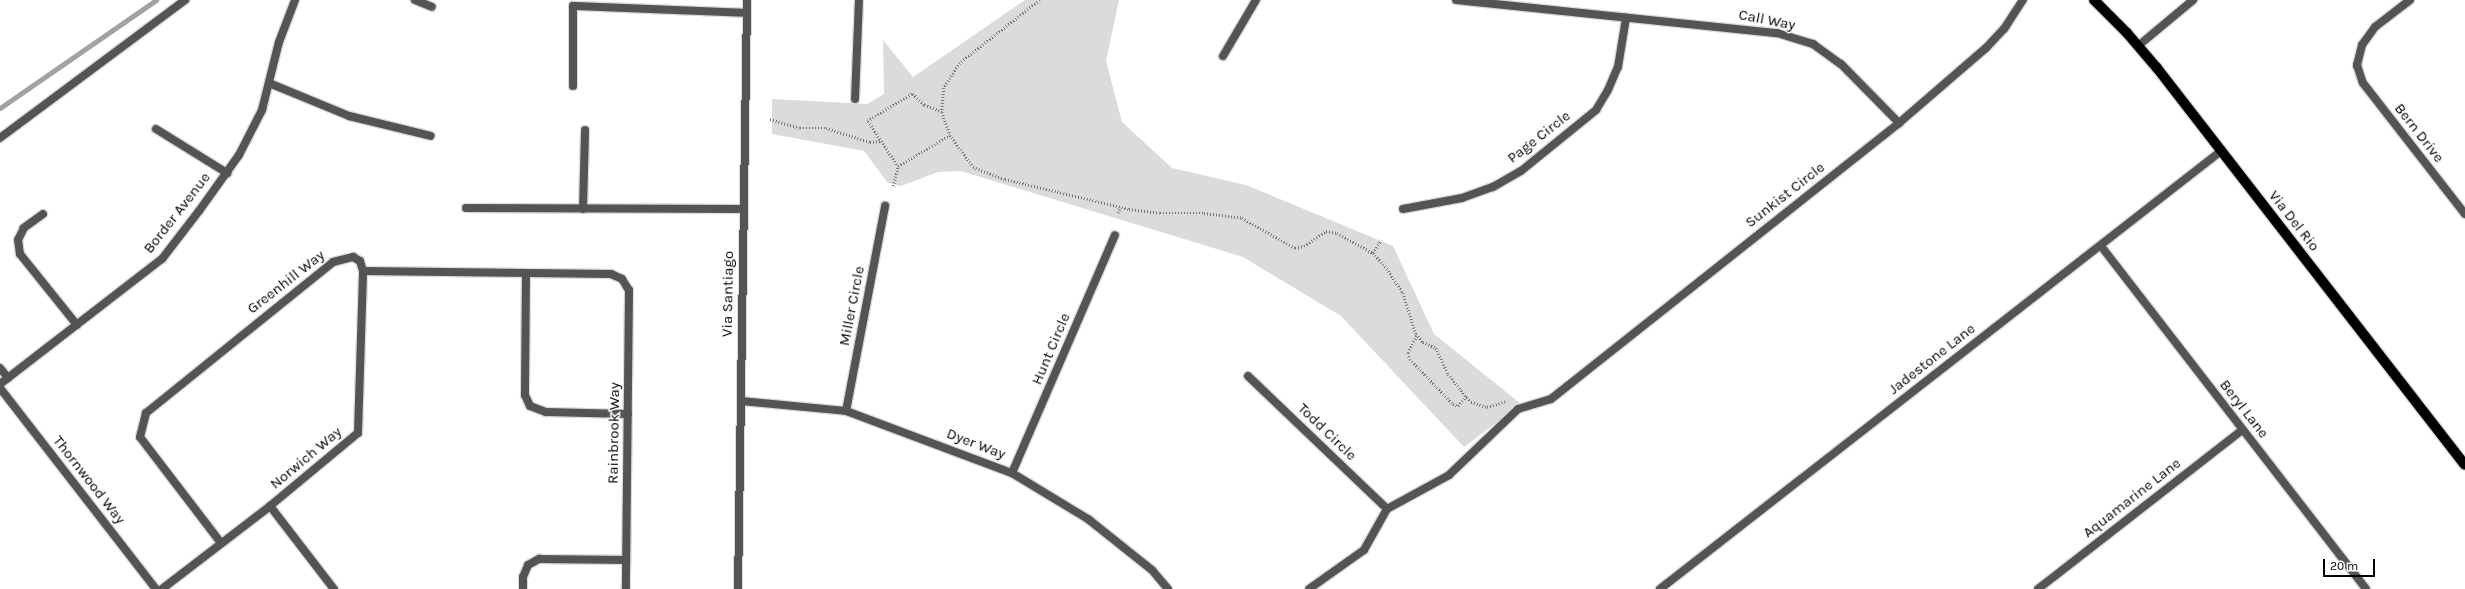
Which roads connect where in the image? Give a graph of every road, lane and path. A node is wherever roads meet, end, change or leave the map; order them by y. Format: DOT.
graph roads {
  1 [pos="185,0"];
  2 [pos="295,0"];
  3 [pos="415,0"];
  4 [pos="747,0"];
  5 [pos="859,0"];
  6 [pos="1040,0"];
  7 [pos="1256,0"];
  8 [pos="1456,0"];
  9 [pos="2024,0"];
  10 [pos="2094,0"];
  11 [pos="2193,0"];
  12 [pos="2410,0"];
  13 [pos="573,3"];
  14 [pos="617,4"];
  15 [pos="432,7"];
  16 [pos="746,13"];
  17 [pos="1626,18"];
  18 [pos="2138,46"];
  19 [pos="1223,56"];
  20 [pos="269,83"];
  21 [pos="572,86"];
  22 [pos="855,100"];
  23 [pos="942,112"];
  24 [pos="770,119"];
  25 [pos="1898,123"];
  26 [pos="156,129"];
  27 [pos="585,130"];
  28 [pos="950,135"];
  29 [pos="431,136"];
  30 [pos="0,138"];
  31 [pos="880,141"];
  32 [pos="2221,151"];
  33 [pos="898,166"];
  34 [pos="227,173"];
  35 [pos="893,186"];
  36 [pos="885,206"];
  37 [pos="1120,207"];
  38 [pos="466,208"];
  39 [pos="583,209"];
  40 [pos="744,209"];
  41 [pos="1403,209"];
  42 [pos="1118,213"];
  43 [pos="43,214"];
  44 [pos="2465,214"];
  45 [pos="1115,235"];
  46 [pos="1381,240"];
  47 [pos="2101,246"];
  48 [pos="1373,253"];
  49 [pos="363,271"];
  50 [pos="526,274"];
  51 [pos="77,325"];
  52 [pos="1417,336"];
  53 [pos="0,368"];
  54 [pos="1248,376"];
  55 [pos="8,378"];
  56 [pos="0,384"];
  57 [pos="0,388"];
  58 [pos="1466,396"];
  59 [pos="1513,400"];
  60 [pos="741,401"];
  61 [pos="846,410"];
  62 [pos="628,414"];
  63 [pos="2242,430"];
  64 [pos="2465,465"];
  65 [pos="1012,473"];
  66 [pos="270,506"];
  67 [pos="1387,509"];
  68 [pos="221,543"];
  69 [pos="626,560"];
  70 [pos="156,589"];
  71 [pos="162,589"];
  72 [pos="334,589"];
  73 [pos="523,589"];
  74 [pos="626,589"];
  75 [pos="738,589"];
  76 [pos="1168,589"];
  77 [pos="1309,589"];
  78 [pos="1660,589"];
  79 [pos="2038,589"];
  80 [pos="2366,589"];
  1 -- 30 [label="street"];
  2 -- 20 [label="street, Border Avenue"];
  3 -- 15 [label="street"];
  4 -- 16 [label="street, Via Santiago"];
  5 -- 22 [label="street"];
  6 -- 23 [label="path"];
  7 -- 19 [label="street"];
  8 -- 17 [label="street, Call Way"];
  9 -- 25 [label="street, Sunkist Circle"];
  10 -- 18 [label="main road, Via Del Rio"];
  11 -- 18 [label="street"];
  12 -- 44 [label="street, Bern Drive"];
  13 -- 14 [label="street"];
  13 -- 21 [label="street"];
  14 -- 16 [label="street"];
  16 -- 40 [label="street, Via Santiago"];
  17 -- 25 [label="street, Call Way"];
  17 -- 41 [label="street, Page Circle"];
  18 -- 32 [label="main road, Via Del Rio"];
  20 -- 29 [label="street"];
  20 -- 34 [label="street, Border Avenue"];
  23 -- 28 [label="path"];
  23 -- 31 [label="path"];
  24 -- 31 [label="path"];
  25 -- 67 [label="street, Sunkist Circle"];
  26 -- 34 [label="street"];
  27 -- 39 [label="street"];
  28 -- 33 [label="path"];
  28 -- 37 [label="path"];
  31 -- 33 [label="path"];
  32 -- 47 [label="street, Jadestone Lane"];
  32 -- 64 [label="main road, Via Del Rio"];
  33 -- 35 [label="path"];
  34 -- 51 [label="street, Border Avenue"];
  36 -- 61 [label="street, Miller Circle"];
  37 -- 42 [label="path"];
  37 -- 48 [label="path"];
  38 -- 39 [label="street"];
  39 -- 40 [label="street"];
  40 -- 60 [label="street, Via Santiago"];
  43 -- 51 [label="street"];
  45 -- 65 [label="street, Hunt Circle"];
  46 -- 48 [label="path"];
  47 -- 63 [label="street, Beryl Lane"];
  47 -- 78 [label="street, Jadestone Lane"];
  48 -- 52 [label="path"];
  49 -- 50 [label="street"];
  49 -- 66 [label="street, Norwich Way"];
  49 -- 68 [label="street, Greenhill Way"];
  50 -- 62 [label="street"];
  50 -- 62 [label="street, Rainbrook Way"];
  51 -- 55 [label="street, Border Avenue"];
  52 -- 58 [label="path"];
  52 -- 58 [label="path"];
  53 -- 55 [label="street"];
  54 -- 67 [label="street, Todd Circle"];
  55 -- 56 [label="street, Border Avenue"];
  57 -- 70 [label="street, Thornwood Way"];
  58 -- 59 [label="path"];
  60 -- 61 [label="street, Dyer Way"];
  60 -- 75 [label="street, Via Santiago"];
  61 -- 65 [label="street, Dyer Way"];
  62 -- 69 [label="street, Rainbrook Way"];
  63 -- 79 [label="street, Aquamarine Lane"];
  63 -- 80 [label="street, Beryl Lane"];
  65 -- 76 [label="street, Dyer Way"];
  66 -- 68 [label="street, Norwich Way"];
  66 -- 72 [label="street"];
  67 -- 77 [label="street"];
  68 -- 71 [label="street, Norwich Way"];
  69 -- 73 [label="street"];
  69 -- 74 [label="street, Rainbrook Way"];
}
